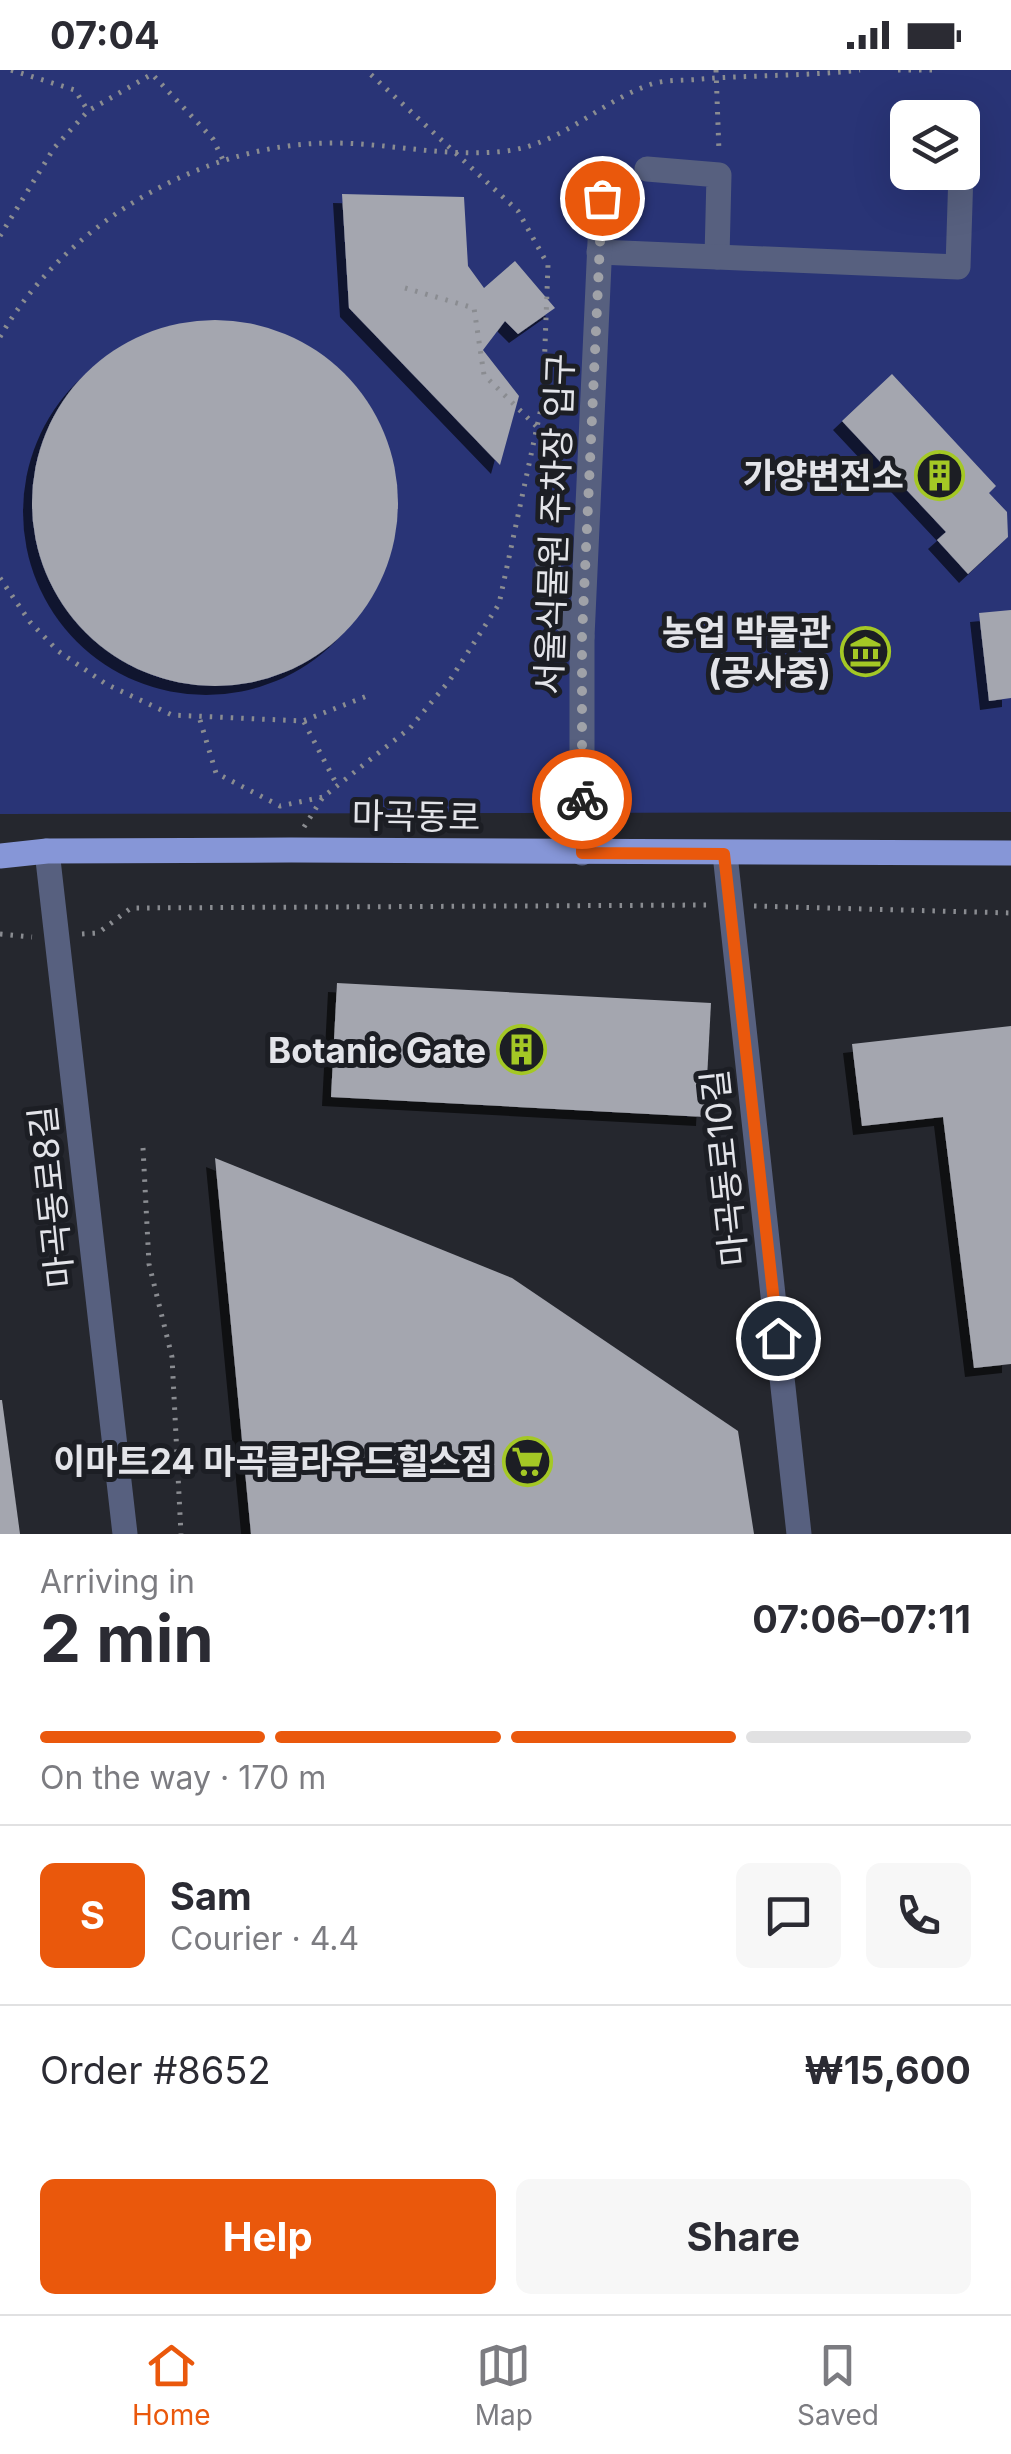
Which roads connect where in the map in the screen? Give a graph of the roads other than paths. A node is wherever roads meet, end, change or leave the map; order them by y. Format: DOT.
graph roads {
  1 [pos="646,169"];
  2 [pos="960,190"];
  3 [pos="602,198"];
  4 [pos="599,252"];
  5 [pos="717,256"];
  6 [pos="547,558"];
  7 [pos="582,637"];
  8 [pos="47,851"];
  9 [pos="582,853"];
  10 [pos="724,854"];
  11 [pos="1011,854"];
  12 [pos="0,856"];
  13 [pos="125,1534"];
  14 [pos="799,1534"];
  1 -- 5 [label="street"];
  2 -- 5 [label="street"];
  3 -- 4 [label="street, 서울식물원 주차장 입구"];
  4 -- 5 [label="street"];
  4 -- 7 [label="street, 서울식물원 주차장 입구"];
  6 -- 7 [label="street"];
  7 -- 9 [label="street, 서울식물원 주차장 입구"];
  8 -- 9 [label="main road, 마곡동로"];
  8 -- 12 [label="main road, 마곡동로"];
  8 -- 13 [label="street, 마곡동로8길"];
  9 -- 10 [label="main road, 마곡동로"];
  10 -- 11 [label="main road, 마곡동로"];
  10 -- 14 [label="street, 마곡동로10길"];
}
